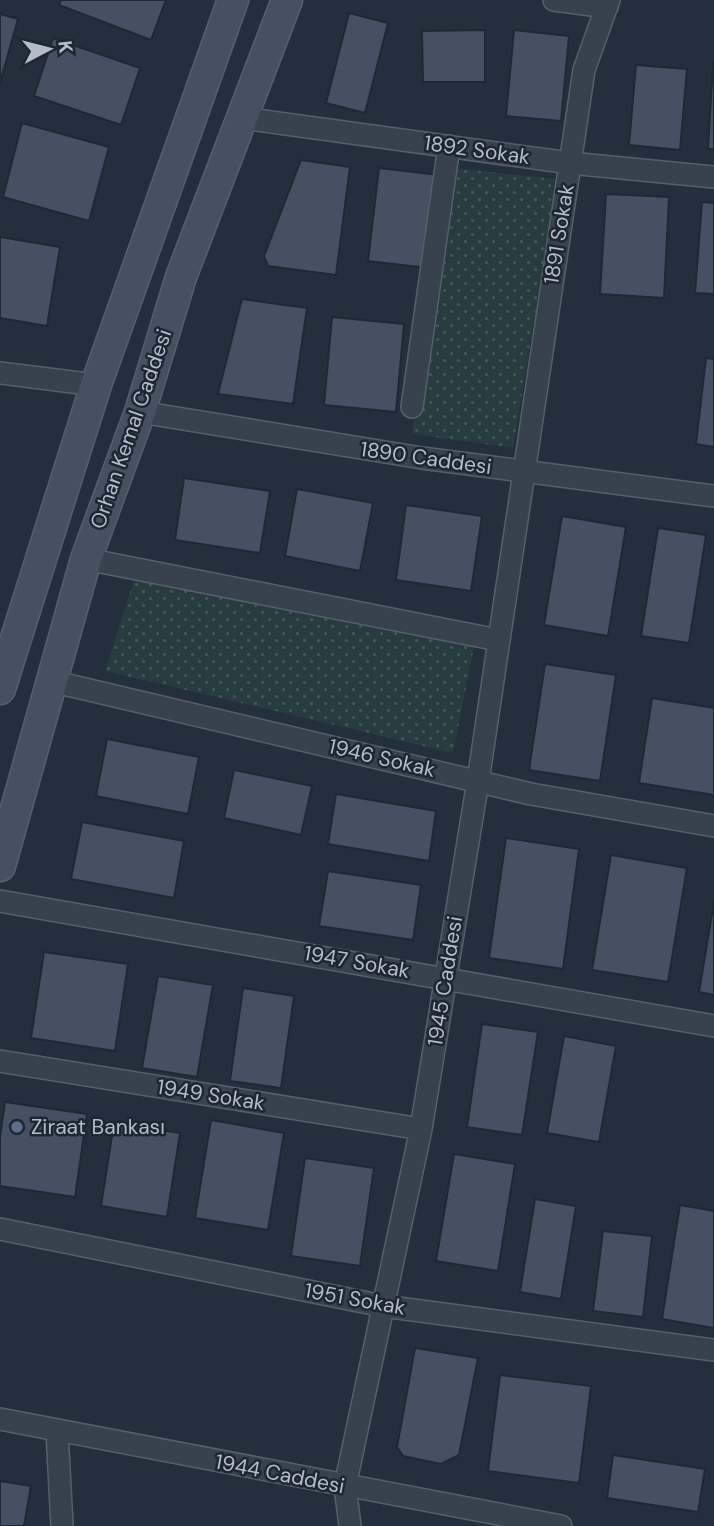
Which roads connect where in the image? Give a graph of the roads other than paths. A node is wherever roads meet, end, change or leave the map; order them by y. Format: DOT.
graph roads {
  1 [pos="233,0"];
  2 [pos="287,0"];
  3 [pos="554,0"];
  4 [pos="608,3"];
  5 [pos="242,118"];
  6 [pos="449,146"];
  7 [pos="570,163"];
  8 [pos="714,177"];
  9 [pos="0,373"];
  10 [pos="96,385"];
  11 [pos="412,407"];
  12 [pos="140,412"];
  13 [pos="523,471"];
  14 [pos="714,496"];
  15 [pos="86,559"];
  16 [pos="498,640"];
  17 [pos="51,681"];
  18 [pos="0,689"];
  19 [pos="478,781"];
  20 [pos="714,826"];
  21 [pos="0,866"];
  22 [pos="0,901"];
  23 [pos="446,978"];
  24 [pos="714,1026"];
  25 [pos="0,1062"];
  26 [pos="421,1129"];
  27 [pos="0,1229"];
  28 [pos="383,1306"];
  29 [pos="714,1350"];
  30 [pos="0,1419"];
  31 [pos="57,1431"];
  32 [pos="345,1486"];
  33 [pos="62,1526"];
  34 [pos="350,1526"];
  35 [pos="561,1526"];
  1 -- 10 [label="main road, Orhan Kemal Caddesi"];
  2 -- 5 [label="main road, Orhan Kemal Caddesi"];
  3 -- 4 [label="street"];
  4 -- 7 [label="street, 1891 Sokak"];
  5 -- 6 [label="street, 1892 Sokak"];
  5 -- 12 [label="main road, Orhan Kemal Caddesi"];
  6 -- 7 [label="street, 1892 Sokak"];
  6 -- 11 [label="street"];
  7 -- 8 [label="street, 1892 Sokak"];
  7 -- 13 [label="street, 1891 Sokak"];
  9 -- 10 [label="street"];
  10 -- 12 [label="main road"];
  10 -- 18 [label="main road, Orhan Kemal Caddesi"];
  12 -- 13 [label="street, 1890 Caddesi"];
  12 -- 15 [label="main road, Orhan Kemal Caddesi"];
  13 -- 14 [label="street, 1890 Caddesi"];
  13 -- 16 [label="street, 1945 Caddesi"];
  15 -- 16 [label="street"];
  15 -- 17 [label="main road, Orhan Kemal Caddesi"];
  16 -- 19 [label="street, 1945 Caddesi"];
  17 -- 19 [label="street, 1946 Sokak"];
  17 -- 21 [label="main road, Orhan Kemal Caddesi"];
  19 -- 20 [label="street, 1946 Sokak"];
  19 -- 23 [label="street, 1945 Caddesi"];
  22 -- 23 [label="street, 1947 Sokak"];
  23 -- 24 [label="street, 1947 Sokak"];
  23 -- 26 [label="street, 1945 Caddesi"];
  25 -- 26 [label="street, 1949 Sokak"];
  26 -- 28 [label="street, 1945 Caddesi"];
  27 -- 28 [label="street, 1951 Sokak"];
  28 -- 29 [label="street, 1951 Sokak"];
  28 -- 32 [label="street, 1945 Caddesi"];
  30 -- 31 [label="street, 1944 Caddesi"];
  31 -- 32 [label="street, 1944 Caddesi"];
  31 -- 33 [label="street"];
  32 -- 34 [label="street, 1945 Caddesi"];
  32 -- 35 [label="street, 1944 Caddesi"];
}
